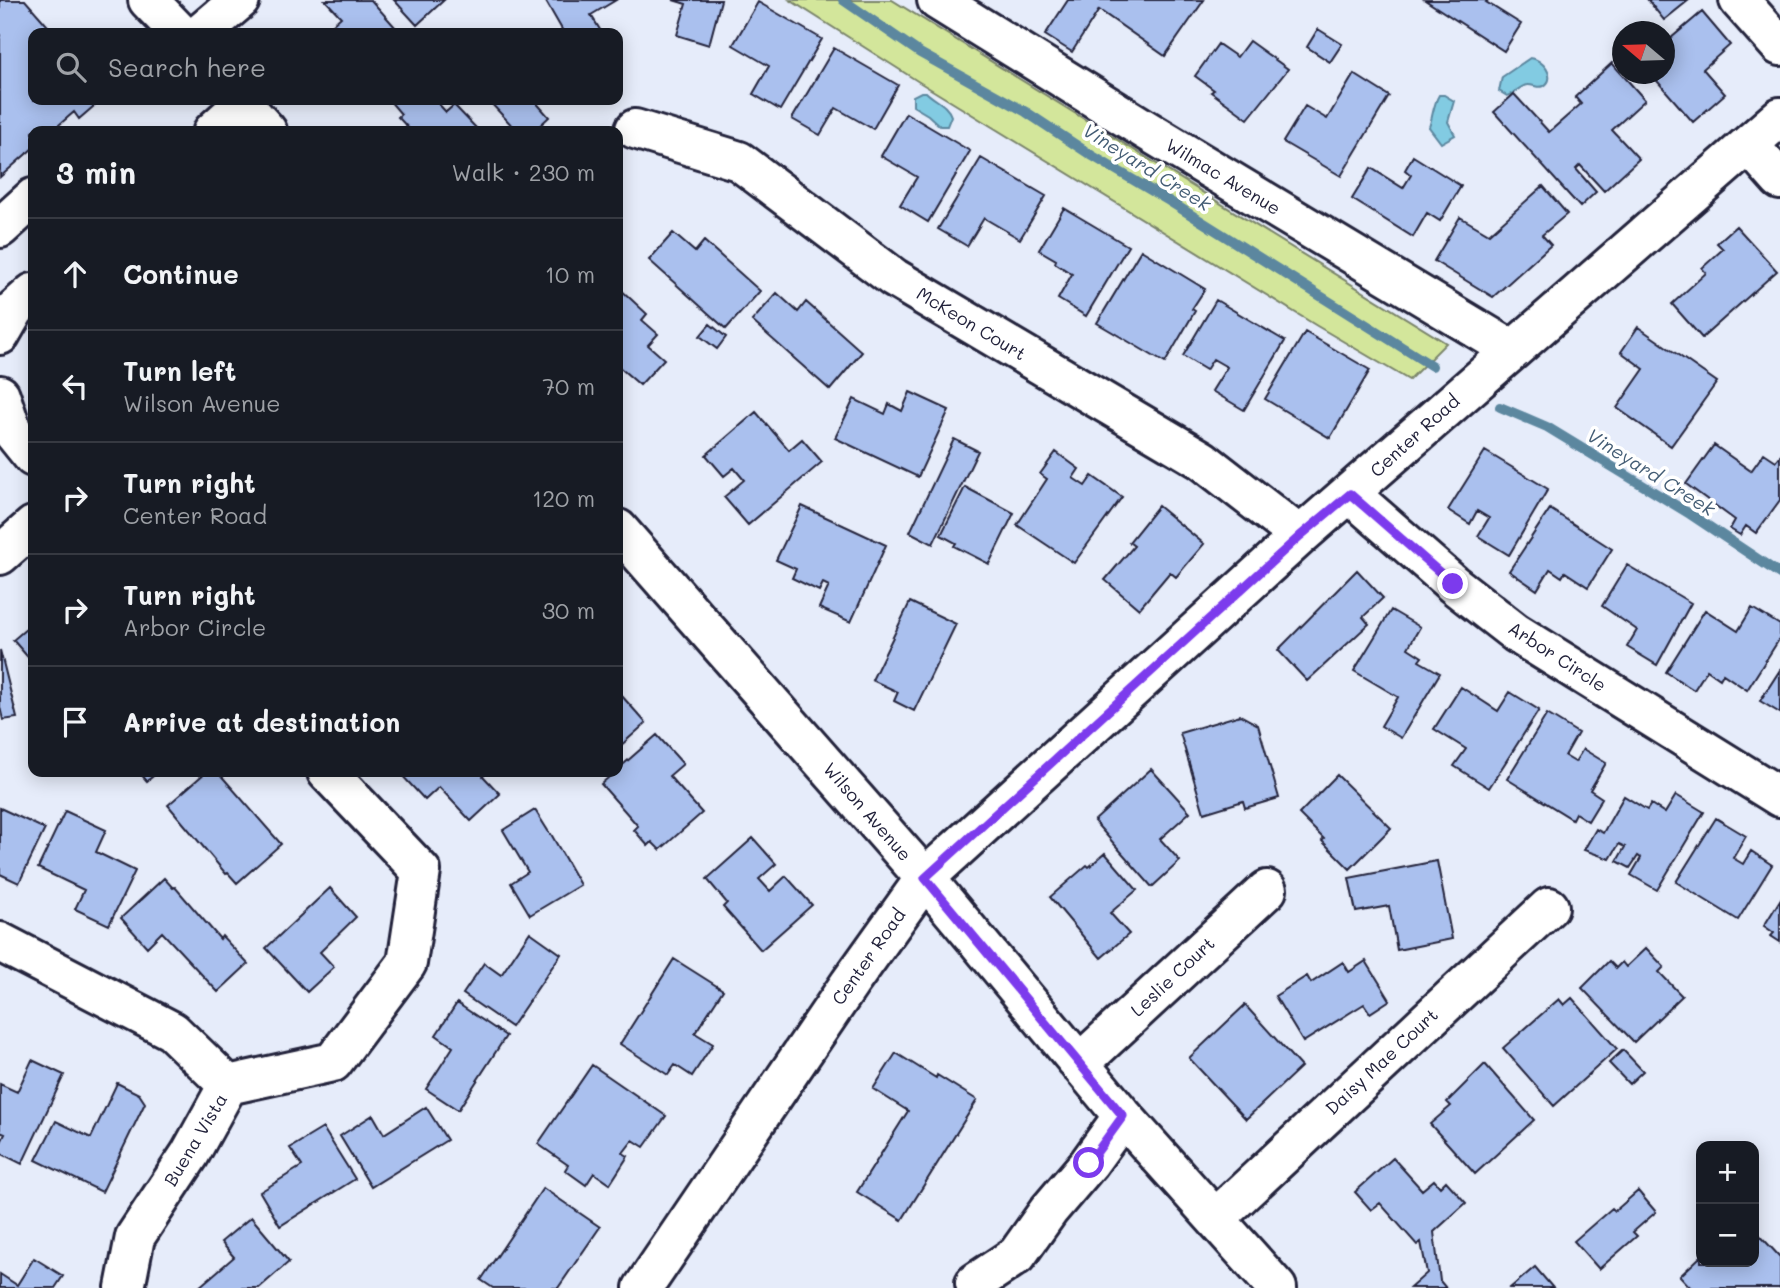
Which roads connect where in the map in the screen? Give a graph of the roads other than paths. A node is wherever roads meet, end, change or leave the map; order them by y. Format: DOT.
graph roads {
  1 [pos="148,0"];
  2 [pos="240,0"];
  3 [pos="937,0"];
  4 [pos="1739,0"];
  5 [pos="175,28"];
  6 [pos="207,28"];
  7 [pos="1780,46"];
  8 [pos="250,112"];
  9 [pos="1780,117"];
  10 [pos="223,126"];
  11 [pos="635,129"];
  12 [pos="1749,145"];
  13 [pos="1780,180"];
  14 [pos="28,203"];
  15 [pos="0,228"];
  16 [pos="28,297"];
  17 [pos="0,335"];
  18 [pos="1512,350"];
  19 [pos="0,395"];
  20 [pos="28,451"];
  21 [pos="1350,494"];
  22 [pos="28,530"];
  23 [pos="623,535"];
  24 [pos="1300,536"];
  25 [pos="0,555"];
  26 [pos="332,777"];
  27 [pos="1780,797"];
  28 [pos="925,878"];
  29 [pos="1267,890"];
  30 [pos="1549,906"];
  31 [pos="0,942"];
  32 [pos="1079,1064"];
  33 [pos="228,1085"];
  34 [pos="1123,1116"];
  35 [pos="1216,1218"];
  36 [pos="975,1283"];
  37 [pos="654,1284"];
  38 [pos="125,1288"];
  39 [pos="1277,1288"];
  1 -- 5 [label="street"];
  2 -- 6 [label="street"];
  3 -- 18 [label="street, Wilmac Avenue"];
  4 -- 7 [label="street"];
  8 -- 10 [label="street"];
  9 -- 12 [label="street, Center Road"];
  11 -- 24 [label="street, McKeon Court"];
  12 -- 13 [label="street"];
  12 -- 18 [label="street, Center Road"];
  14 -- 15 [label="street"];
  16 -- 17 [label="street"];
  18 -- 21 [label="street, Center Road"];
  19 -- 20 [label="street"];
  21 -- 24 [label="street, Center Road"];
  21 -- 27 [label="street, Arbor Circle"];
  22 -- 25 [label="street"];
  23 -- 28 [label="street, Wilson Avenue"];
  24 -- 28 [label="street, Center Road"];
  26 -- 33 [label="street"];
  28 -- 32 [label="street, Wilson Avenue"];
  28 -- 37 [label="street, Center Road"];
  29 -- 32 [label="street, Leslie Court"];
  30 -- 35 [label="street, Daisy Mae Court"];
  31 -- 33 [label="street, Buena Vista"];
  32 -- 34 [label="street, Wilson Avenue"];
  33 -- 38 [label="street, Buena Vista"];
  34 -- 35 [label="street, Wilson Avenue"];
  34 -- 36 [label="street"];
  35 -- 39 [label="street, Wilson Avenue"];
}
